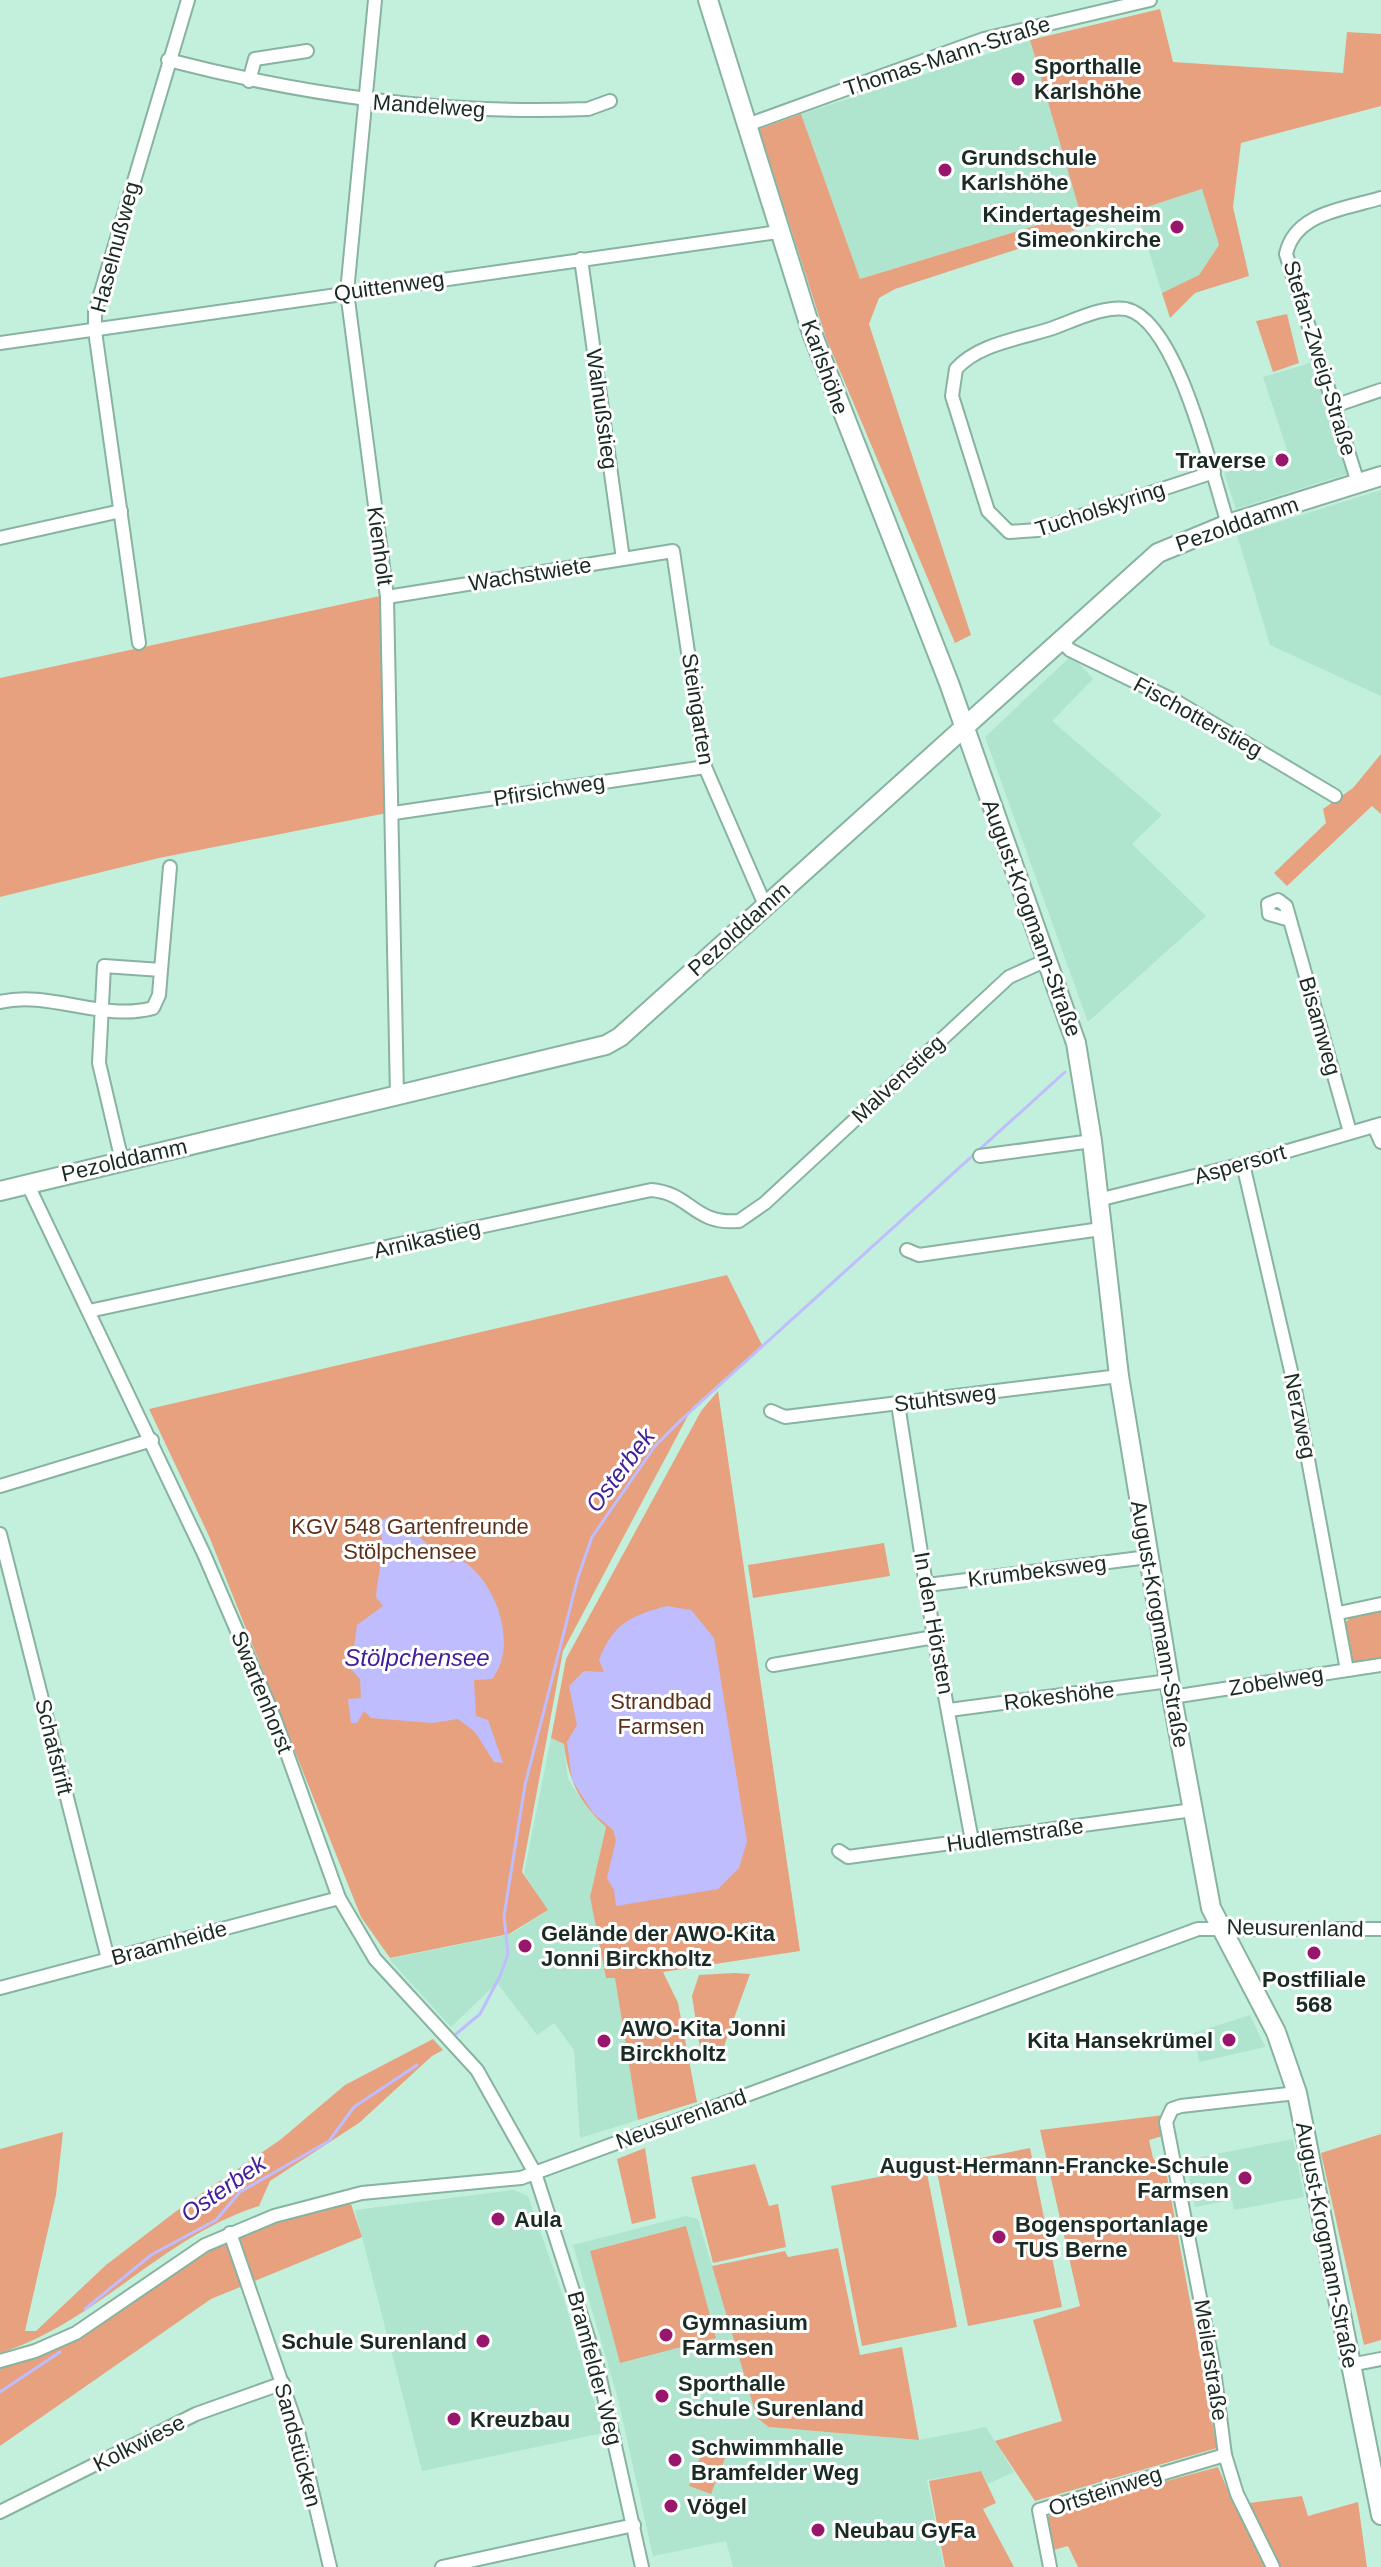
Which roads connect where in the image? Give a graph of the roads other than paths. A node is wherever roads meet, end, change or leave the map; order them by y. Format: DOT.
graph roads {
  1 [pos="188,0"];
  2 [pos="375,0"];
  3 [pos="708,0"];
  4 [pos="1150,0"];
  5 [pos="307,51"];
  6 [pos="168,60"];
  7 [pos="249,81"];
  8 [pos="610,101"];
  9 [pos="366,102"];
  10 [pos="747,125"];
  11 [pos="1381,198"];
  12 [pos="778,232"];
  13 [pos="581,259"];
  14 [pos="347,292"];
  15 [pos="95,331"];
  16 [pos="0,343"];
  17 [pos="1381,390"];
  18 [pos="1334,406"];
  19 [pos="1214,472"];
  20 [pos="1381,476"];
  21 [pos="1358,483"];
  22 [pos="121,511"];
  23 [pos="1228,524"];
  24 [pos="0,538"];
  25 [pos="673,551"];
  26 [pos="623,559"];
  27 [pos="387,597"];
  28 [pos="1060,640"];
  29 [pos="139,643"];
  30 [pos="964,727"];
  31 [pos="705,767"];
  32 [pos="1335,796"];
  33 [pos="394,813"];
  34 [pos="170,867"];
  35 [pos="765,905"];
  36 [pos="1290,920"];
  37 [pos="1049,959"];
  38 [pos="161,970"];
  39 [pos="0,1002"];
  40 [pos="100,1008"];
  41 [pos="397,1096"];
  42 [pos="1378,1125"];
  43 [pos="1350,1132"];
  44 [pos="1092,1141"];
  45 [pos="1381,1142"];
  46 [pos="980,1156"];
  47 [pos="122,1161"];
  48 [pos="1243,1164"];
  49 [pos="27,1183"];
  50 [pos="0,1191"];
  51 [pos="1098,1200"];
  52 [pos="755,1212"];
  53 [pos="1101,1229"];
  54 [pos="907,1250"];
  55 [pos="89,1311"];
  56 [pos="1119,1376"];
  57 [pos="898,1404"];
  58 [pos="771,1411"];
  59 [pos="152,1440"];
  60 [pos="0,1486"];
  61 [pos="0,1534"];
  62 [pos="1148,1557"];
  63 [pos="927,1585"];
  64 [pos="1381,1604"];
  65 [pos="1339,1613"];
  66 [pos="934,1637"];
  67 [pos="773,1665"];
  68 [pos="1381,1665"];
  69 [pos="1347,1670"];
  70 [pos="1170,1689"];
  71 [pos="949,1710"];
  72 [pos="1193,1810"];
  73 [pos="972,1841"];
  74 [pos="839,1851"];
  75 [pos="339,1898"];
  76 [pos="1220,1927"];
  77 [pos="1381,1929"];
  78 [pos="108,1959"];
  79 [pos="0,1988"];
  80 [pos="1297,2093"];
  81 [pos="535,2173"];
  82 [pos="230,2233"];
  83 [pos="1381,2359"];
  84 [pos="0,2361"];
  85 [pos="1350,2365"];
  86 [pos="283,2383"];
  87 [pos="1225,2455"];
  88 [pos="0,2512"];
  89 [pos="1381,2515"];
  90 [pos="634,2525"];
  91 [pos="330,2567"];
  92 [pos="442,2567"];
  93 [pos="642,2567"];
  94 [pos="1050,2567"];
  95 [pos="1273,2567"];
  1 -- 6 [label="street, Haselnußweg"];
  2 -- 9 [label="street, Kienholt"];
  3 -- 10 [label="main road, Karlshöhe"];
  4 -- 10 [label="street, Thomas-Mann-Straße"];
  5 -- 7 [label="street"];
  6 -- 7 [label="street, Mandelweg"];
  6 -- 15 [label="street, Haselnußweg"];
  7 -- 9 [label="street, Mandelweg"];
  8 -- 9 [label="street, Mandelweg"];
  9 -- 14 [label="street, Kienholt"];
  10 -- 12 [label="main road, Karlshöhe"];
  11 -- 18 [label="street, Stefan-Zweig-Straße"];
  12 -- 13 [label="street, Quittenweg"];
  12 -- 30 [label="main road, Karlshöhe"];
  13 -- 14 [label="street, Quittenweg"];
  13 -- 26 [label="street, Walnußstieg"];
  14 -- 15 [label="street, Quittenweg"];
  14 -- 27 [label="street, Kienholt"];
  15 -- 16 [label="street, Quittenweg"];
  15 -- 22 [label="street, Haselnußweg"];
  17 -- 18 [label="street"];
  18 -- 21 [label="street, Stefan-Zweig-Straße"];
  19 -- 19 [label="street, Tucholskyring"];
  19 -- 23 [label="street, Tucholskyring"];
  20 -- 21 [label="main road, Pezolddamm"];
  21 -- 23 [label="main road, Pezolddamm"];
  22 -- 24 [label="street"];
  22 -- 29 [label="street, Haselnußweg"];
  23 -- 28 [label="main road, Pezolddamm"];
  25 -- 26 [label="street, Wachstwiete"];
  25 -- 31 [label="street, Steingarten"];
  26 -- 27 [label="street, Wachstwiete"];
  27 -- 33 [label="street, Kienholt"];
  28 -- 30 [label="main road, Pezolddamm"];
  28 -- 32 [label="street, Fischotterstieg"];
  30 -- 35 [label="main road, Pezolddamm"];
  30 -- 37 [label="main road, August-Krogmann-Straße"];
  31 -- 33 [label="street, Pfirsichweg"];
  31 -- 35 [label="street, Steingarten"];
  33 -- 41 [label="street, Kienholt"];
  34 -- 38 [label="street"];
  35 -- 41 [label="main road, Pezolddamm"];
  36 -- 43 [label="street, Bisamweg"];
  37 -- 44 [label="main road, August-Krogmann-Straße"];
  37 -- 52 [label="street, Malvenstieg"];
  38 -- 40 [label="street"];
  38 -- 40 [label="street"];
  39 -- 40 [label="street"];
  40 -- 47 [label="street"];
  41 -- 47 [label="main road, Pezolddamm"];
  42 -- 43 [label="street, Aspersort"];
  42 -- 45 [label="street"];
  43 -- 48 [label="street, Aspersort"];
  44 -- 46 [label="street"];
  44 -- 51 [label="main road, August-Krogmann-Straße"];
  47 -- 49 [label="main road, Pezolddamm"];
  48 -- 51 [label="street, Aspersort"];
  48 -- 65 [label="street, Nerzweg"];
  49 -- 50 [label="main road, Pezolddamm"];
  49 -- 55 [label="street, Swartenhorst"];
  51 -- 53 [label="main road, August-Krogmann-Straße"];
  52 -- 55 [label="street, Arnikastieg"];
  53 -- 54 [label="street"];
  53 -- 56 [label="main road, August-Krogmann-Straße"];
  55 -- 59 [label="street, Swartenhorst"];
  56 -- 57 [label="street, Stuhtsweg"];
  56 -- 62 [label="main road, August-Krogmann-Straße"];
  57 -- 58 [label="street, Stuhtsweg"];
  57 -- 63 [label="street, In den Hörsten"];
  59 -- 60 [label="street"];
  59 -- 75 [label="street, Swartenhorst"];
  61 -- 78 [label="street, Schafstrift"];
  62 -- 63 [label="street, Krumbeksweg"];
  62 -- 70 [label="main road, August-Krogmann-Straße"];
  63 -- 66 [label="street, In den Hörsten"];
  64 -- 65 [label="street"];
  65 -- 69 [label="street, Nerzweg"];
  66 -- 67 [label="street"];
  66 -- 71 [label="street, In den Hörsten"];
  68 -- 69 [label="street, Zobelweg"];
  69 -- 70 [label="street, Zobelweg"];
  70 -- 71 [label="street, Rokeshöhe"];
  70 -- 72 [label="main road, August-Krogmann-Straße"];
  71 -- 73 [label="street, In den Hörsten"];
  72 -- 73 [label="street, Hudlemstraße"];
  72 -- 76 [label="main road, August-Krogmann-Straße"];
  73 -- 74 [label="street, Hudlemstraße"];
  75 -- 78 [label="street, Braamheide"];
  75 -- 81 [label="street, Swartenhorst"];
  76 -- 77 [label="street, Neusurenland"];
  76 -- 80 [label="main road, August-Krogmann-Straße"];
  76 -- 81 [label="street, Neusurenland"];
  78 -- 79 [label="street, Braamheide"];
  80 -- 85 [label="main road, August-Krogmann-Straße"];
  80 -- 87 [label="street, Meilerstraße"];
  81 -- 82 [label="street, Neusurenland"];
  81 -- 90 [label="street, Bramfelder Weg"];
  82 -- 84 [label="street, Neusurenland"];
  82 -- 86 [label="street, Sandstücken"];
  83 -- 85 [label="street"];
  85 -- 89 [label="main road, August-Krogmann-Straße"];
  86 -- 88 [label="street, Kolkwiese"];
  86 -- 91 [label="street, Sandstücken"];
  87 -- 94 [label="street, Ortsteinweg"];
  87 -- 95 [label="street, Meilerstraße"];
  90 -- 92 [label="street"];
  90 -- 93 [label="street, Bramfelder Weg"];
}
